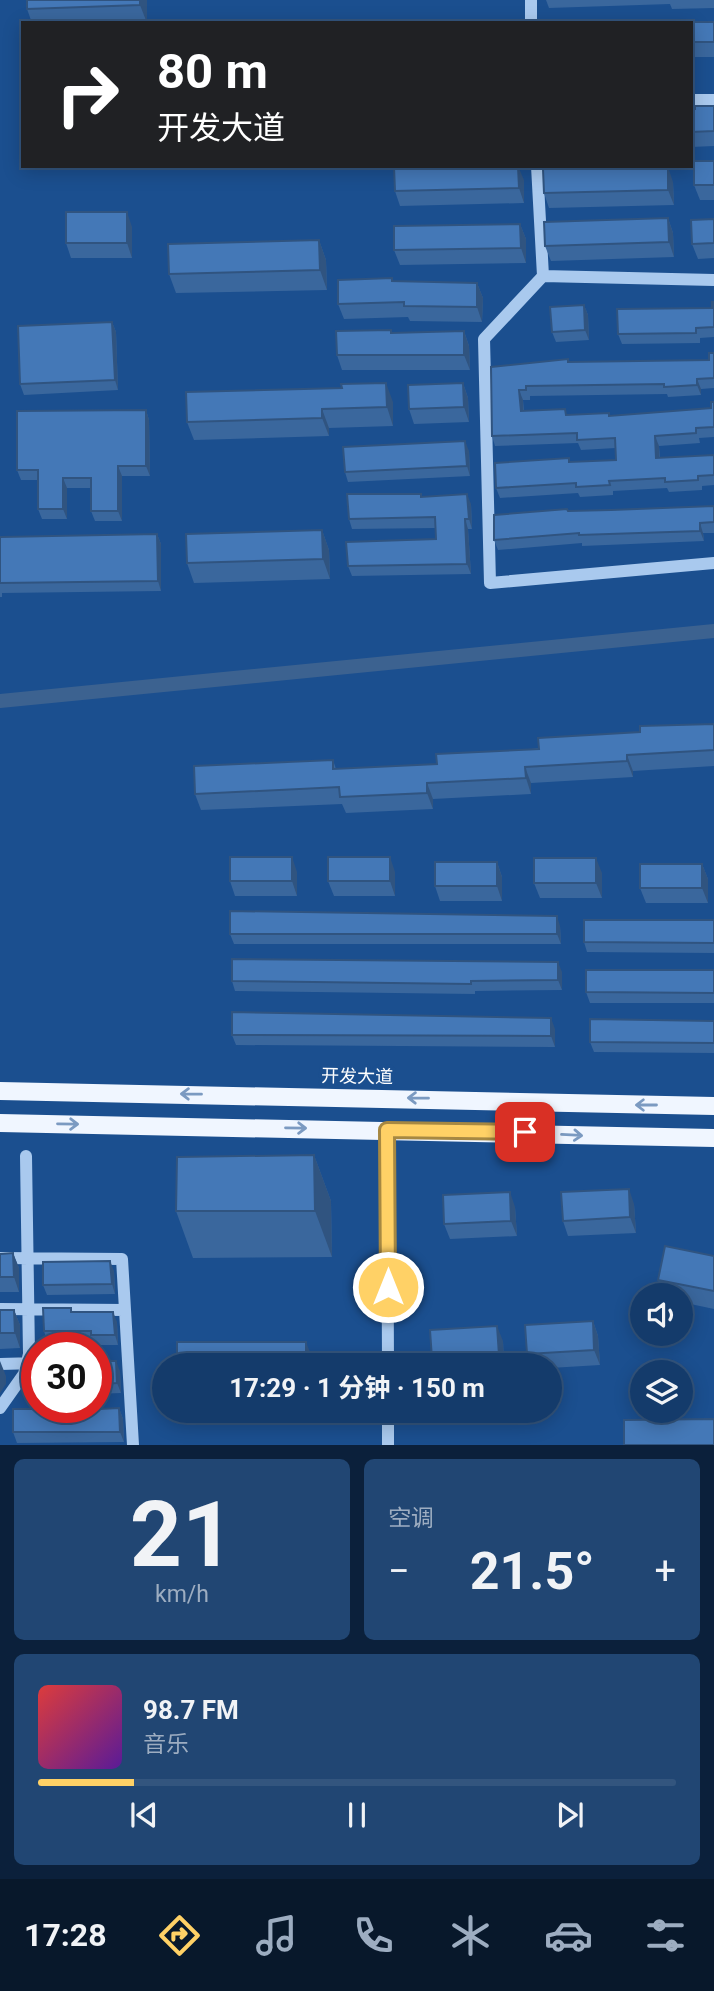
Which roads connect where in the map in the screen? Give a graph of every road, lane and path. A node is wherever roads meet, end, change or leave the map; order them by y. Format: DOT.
graph roads {
  1 [pos="531,0"];
  2 [pos="531,21"];
  3 [pos="693,100"];
  4 [pos="714,100"];
  5 [pos="537,168"];
  6 [pos="543,276"];
  7 [pos="714,281"];
  8 [pos="714,563"];
  9 [pos="0,1091"];
  10 [pos="714,1106"];
  11 [pos="0,1123"];
  12 [pos="387,1130"];
  13 [pos="714,1138"];
  14 [pos="26,1156"];
  15 [pos="0,1258"];
  16 [pos="27,1258"];
  17 [pos="0,1309"];
  18 [pos="28,1309"];
  19 [pos="125,1310"];
  20 [pos="30,1332"];
  21 [pos="388,1353"];
  22 [pos="21,1363"];
  23 [pos="0,1364"];
  24 [pos="21,1378"];
  25 [pos="0,1408"];
  26 [pos="388,1423"];
  27 [pos="133,1445"];
  28 [pos="388,1445"];
  1 -- 2 [label="street"];
  3 -- 4 [label="street"];
  5 -- 6 [label="street"];
  6 -- 7 [label="street"];
  6 -- 8 [label="street"];
  10 -- 9 [label="main road, 开发大道, one-way"];
  11 -- 12 [label="main road, one-way"];
  12 -- 13 [label="main road, one-way"];
  12 -- 21 [label="street"];
  14 -- 16 [label="street"];
  15 -- 16 [label="street"];
  16 -- 18 [label="street"];
  16 -- 19 [label="street"];
  17 -- 18 [label="street"];
  18 -- 19 [label="street"];
  18 -- 20 [label="street"];
  19 -- 27 [label="street"];
  22 -- 23 [label="street"];
  24 -- 25 [label="street"];
  26 -- 28 [label="street"];
}
